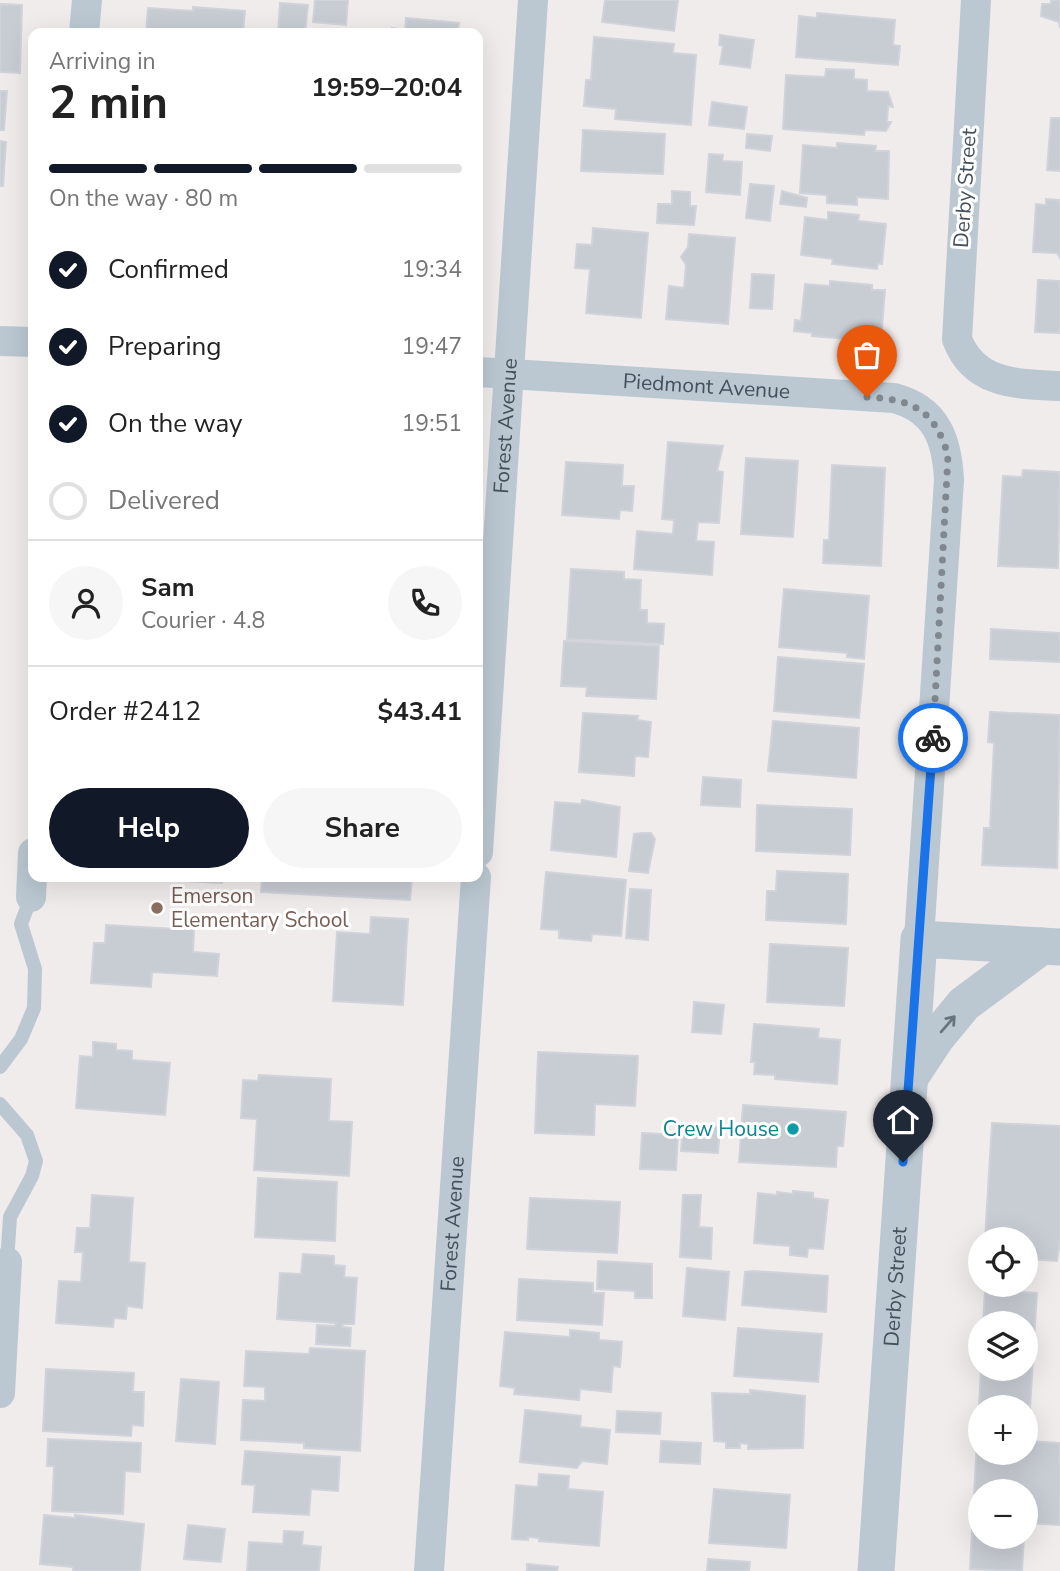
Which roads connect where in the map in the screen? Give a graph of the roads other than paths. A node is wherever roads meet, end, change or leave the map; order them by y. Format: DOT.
graph roads {
  1 [pos="87,0"];
  2 [pos="533,0"];
  3 [pos="976,0"];
  4 [pos="85,28"];
  5 [pos="0,341"];
  6 [pos="28,342"];
  7 [pos="483,372"];
  8 [pos="508,373"];
  9 [pos="1060,386"];
  10 [pos="932,418"];
  11 [pos="483,772"];
  12 [pos="32,882"];
  13 [pos="476,882"];
  14 [pos="31,897"];
  15 [pos="919,939"];
  16 [pos="1051,946"];
  17 [pos="0,1067"];
  18 [pos="909,1080"];
  19 [pos="0,1104"];
  20 [pos="7,1262"];
  21 [pos="0,1393"];
  22 [pos="429,1571"];
  23 [pos="876,1571"];
  1 -- 4 [label="street"];
  2 -- 8 [label="street, Forest Avenue"];
  3 -- 9 [label="street, Derby Street"];
  5 -- 6 [label="street"];
  7 -- 8 [label="street, Piedmont Avenue"];
  8 -- 10 [label="street, Piedmont Avenue"];
  8 -- 11 [label="street, Forest Avenue"];
  10 -- 15 [label="street, Derby Street"];
  12 -- 14 [label="street"];
  13 -- 22 [label="street, Forest Avenue"];
  14 -- 17 [label="lane"];
  15 -- 16 [label="street"];
  15 -- 18 [label="street, Derby Street"];
  18 -- 16 [label="street, one-way"];
  18 -- 23 [label="street, Derby Street"];
  19 -- 20 [label="lane"];
  20 -- 21 [label="street"];
}
